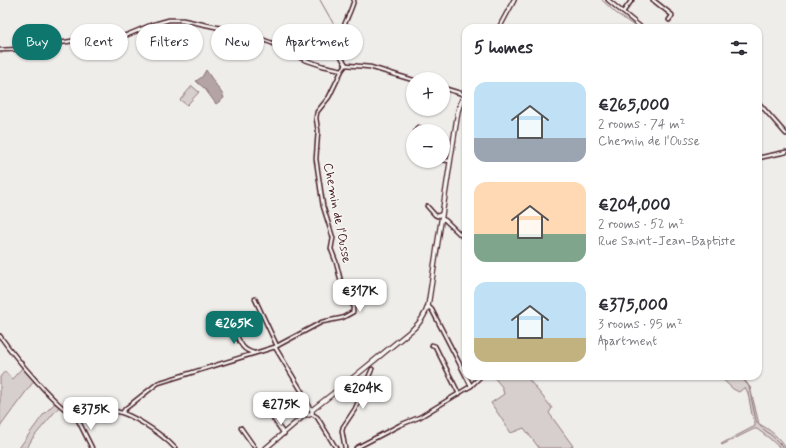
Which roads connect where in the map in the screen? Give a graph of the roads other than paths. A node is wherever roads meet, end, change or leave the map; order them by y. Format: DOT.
graph roads {
  1 [pos="354,0"];
  2 [pos="514,0"];
  3 [pos="608,0"];
  4 [pos="632,0"];
  5 [pos="653,0"];
  6 [pos="622,12"];
  7 [pos="669,20"];
  8 [pos="501,24"];
  9 [pos="637,24"];
  10 [pos="0,50"];
  11 [pos="346,65"];
  12 [pos="342,70"];
  13 [pos="406,78"];
  14 [pos="450,90"];
  15 [pos="462,93"];
  16 [pos="462,102"];
  17 [pos="762,107"];
  18 [pos="786,134"];
  19 [pos="786,152"];
  20 [pos="762,157"];
  21 [pos="450,161"];
  22 [pos="449,168"];
  23 [pos="427,206"];
  24 [pos="443,214"];
  25 [pos="442,219"];
  26 [pos="462,236"];
  27 [pos="255,299"];
  28 [pos="428,306"];
  29 [pos="241,331"];
  30 [pos="1,339"];
  31 [pos="432,345"];
  32 [pos="276,346"];
  33 [pos="255,353"];
  34 [pos="462,368"];
  35 [pos="372,369"];
  36 [pos="468,380"];
  37 [pos="477,380"];
  38 [pos="471,386"];
  39 [pos="459,394"];
  40 [pos="125,409"];
  41 [pos="311,410"];
  42 [pos="116,411"];
  43 [pos="268,411"];
  44 [pos="123,412"];
  45 [pos="306,414"];
  46 [pos="77,416"];
  47 [pos="241,428"];
  48 [pos="284,434"];
  49 [pos="92,448"];
  50 [pos="175,448"];
  51 [pos="255,448"];
  52 [pos="266,448"];
  53 [pos="336,448"];
  54 [pos="345,448"];
  55 [pos="356,448"];
  1 -- 11 [label="street"];
  2 -- 8 [label="main road"];
  3 -- 6 [label="street"];
  4 -- 6 [label="street"];
  5 -- 7 [label="street"];
  6 -- 9 [label="street"];
  10 -- 12 [label="street"];
  11 -- 12 [label="street, Chemin de l'Ousse"];
  11 -- 13 [label="street"];
  12 -- 32 [label="street, Chemin de l'Ousse"];
  14 -- 15 [label="street"];
  16 -- 21 [label="main road"];
  17 -- 18 [label="street"];
  19 -- 20 [label="street"];
  22 -- 24 [label="main road"];
  23 -- 24 [label="street"];
  24 -- 25 [label="main road"];
  25 -- 26 [label="street"];
  25 -- 28 [label="main road"];
  27 -- 32 [label="street"];
  28 -- 34 [label="street"];
  28 -- 41 [label="main road"];
  29 -- 33 [label="street"];
  30 -- 46 [label="street"];
  31 -- 39 [label="street"];
  32 -- 33 [label="street, Chemin de l'Ousse"];
  32 -- 41 [label="street"];
  33 -- 40 [label="street, Chemin de l'Ousse"];
  35 -- 54 [label="street"];
  36 -- 38 [label="street"];
  37 -- 38 [label="street"];
  38 -- 39 [label="street"];
  39 -- 55 [label="street"];
  40 -- 42 [label="street, Chemin de l'Ousse"];
  40 -- 44 [label="street, Chemin de l'Ousse"];
  41 -- 45 [label="main road"];
  41 -- 45 [label="main road"];
  41 -- 53 [label="street"];
  42 -- 44 [label="street"];
  42 -- 46 [label="street"];
  43 -- 48 [label="street"];
  44 -- 50 [label="street"];
  45 -- 48 [label="main road"];
  46 -- 49 [label="street"];
  47 -- 51 [label="street"];
  48 -- 52 [label="main road"];
}
